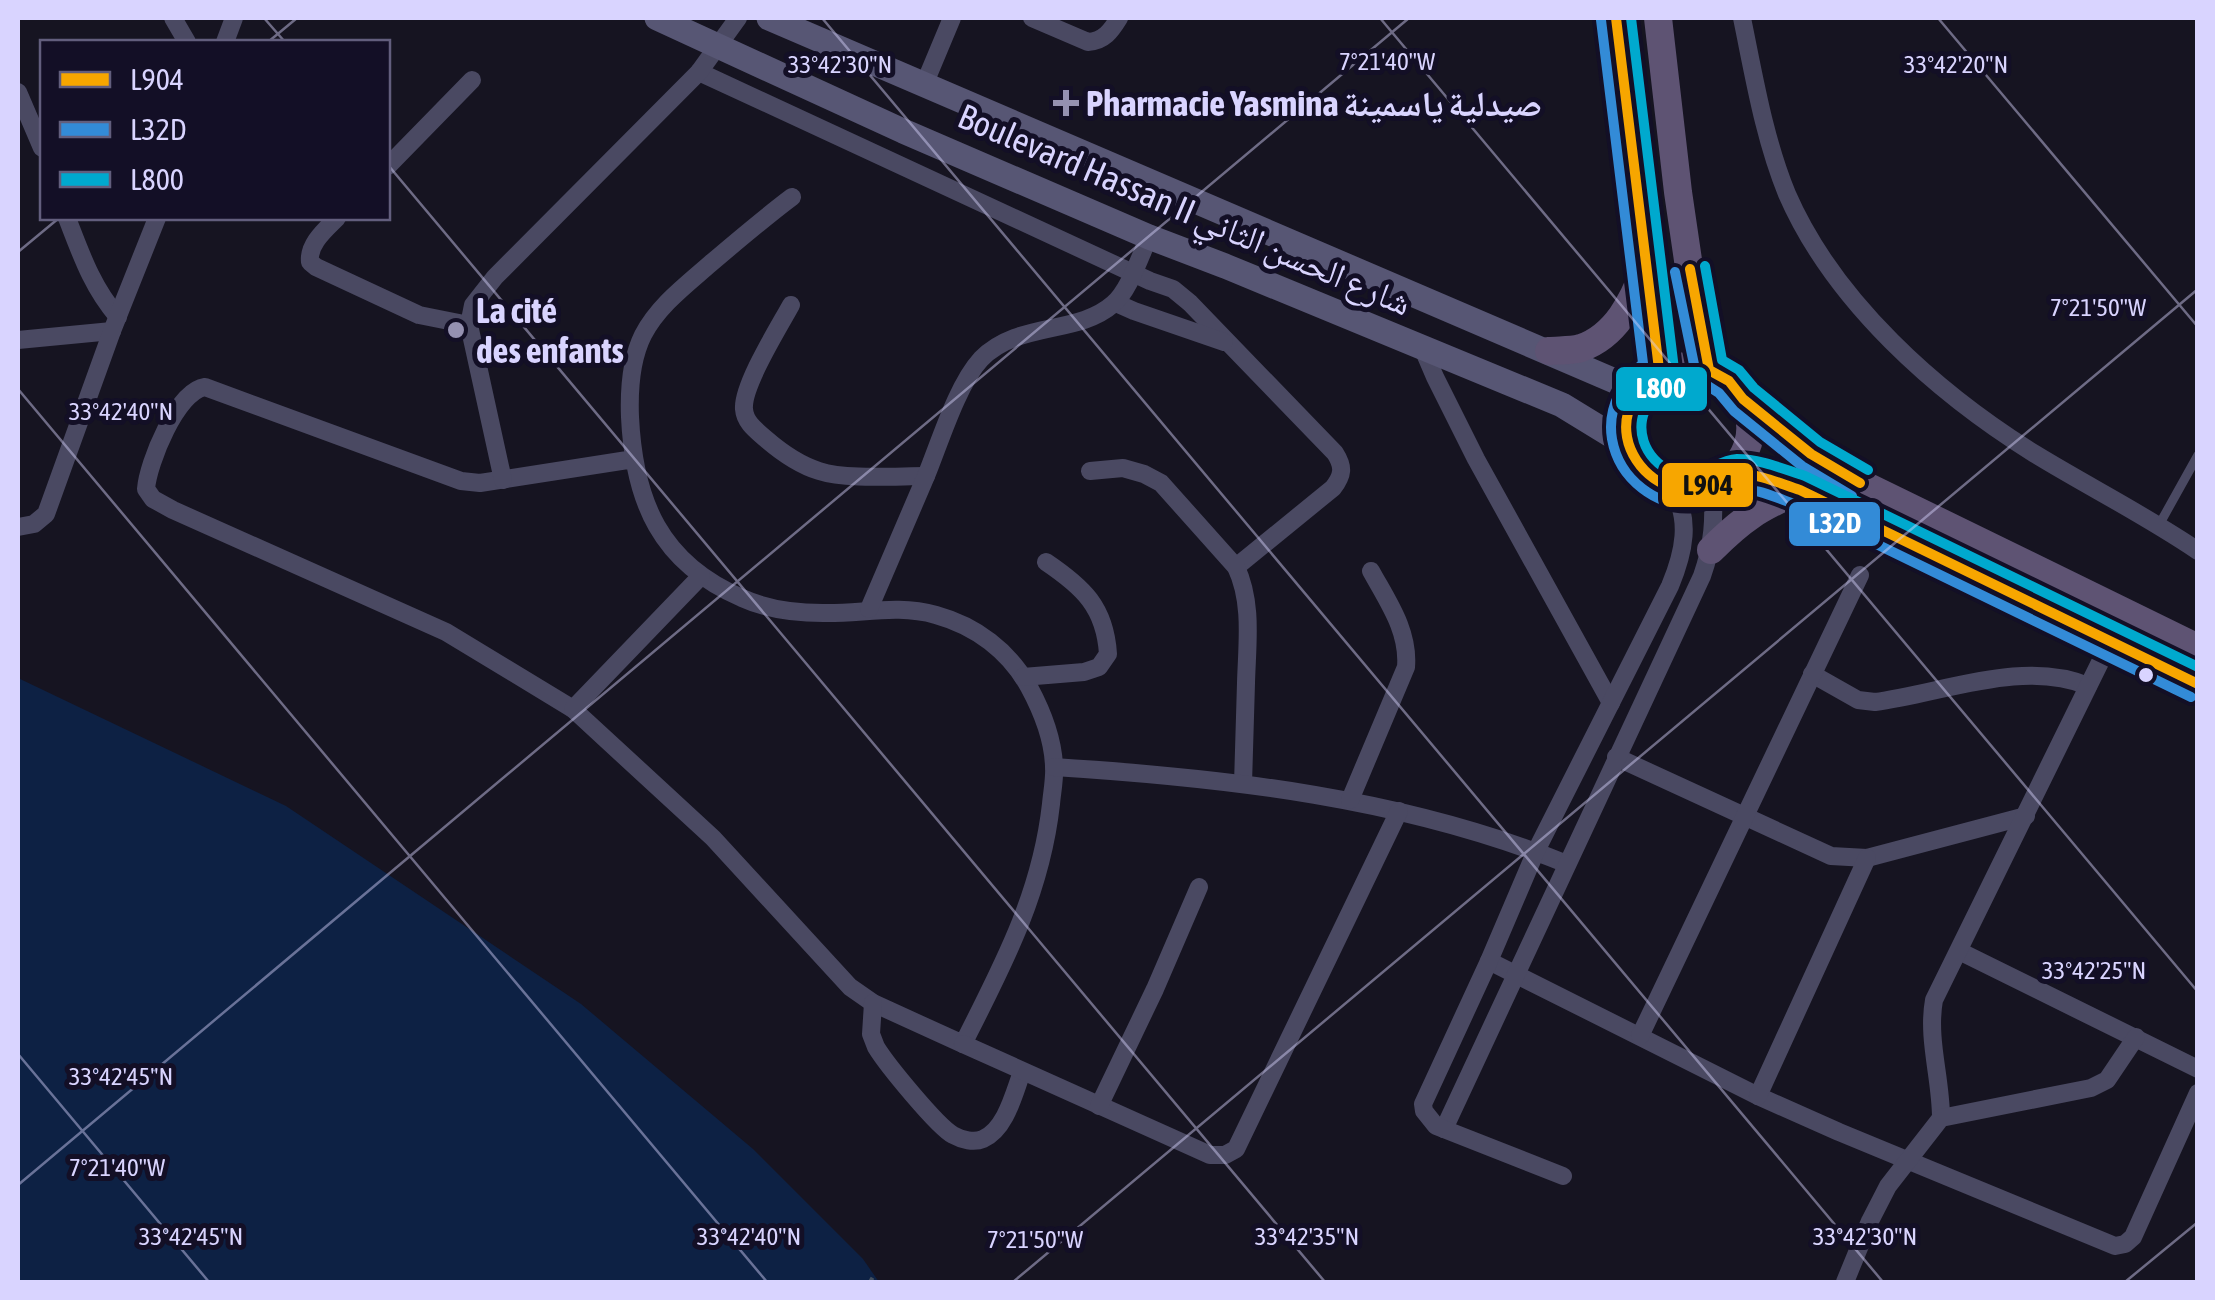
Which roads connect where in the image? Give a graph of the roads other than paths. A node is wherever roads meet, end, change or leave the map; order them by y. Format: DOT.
graph roads {
  1 [pos="174,18"];
  2 [pos="657,18"];
  3 [pos="738,18"];
  4 [pos="769,18"];
  5 [pos="952,18"];
  6 [pos="1032,18"];
  7 [pos="1119,18"];
  8 [pos="1616,18"];
  9 [pos="1658,18"];
  10 [pos="1742,18"];
  11 [pos="186,40"];
  12 [pos="718,45"];
  13 [pos="698,72"];
  14 [pos="472,80"];
  15 [pos="924,85"];
  16 [pos="19,100"];
  17 [pos="40,144"];
  18 [pos="390,164"];
  19 [pos="792,197"];
  20 [pos="68,220"];
  21 [pos="156,220"];
  22 [pos="335,220"];
  23 [pos="1149,238"];
  24 [pos="1646,267"];
  25 [pos="1133,272"];
  26 [pos="1116,303"];
  27 [pos="791,305"];
  28 [pos="115,324"];
  29 [pos="469,325"];
  30 [pos="18,340"];
  31 [pos="1230,344"];
  32 [pos="1423,349"];
  33 [pos="1549,351"];
  34 [pos="1659,370"];
  35 [pos="1709,370"];
  36 [pos="1638,391"];
  37 [pos="1742,399"];
  38 [pos="1629,446"];
  39 [pos="2198,454"];
  40 [pos="634,459"];
  41 [pos="1090,471"];
  42 [pos="926,476"];
  43 [pos="503,480"];
  44 [pos="1721,480"];
  45 [pos="1670,488"];
  46 [pos="1800,490"];
  47 [pos="2160,525"];
  48 [pos="18,527"];
  49 [pos="1711,550"];
  50 [pos="2198,551"];
  51 [pos="1046,562"];
  52 [pos="1236,568"];
  53 [pos="1372,571"];
  54 [pos="1860,575"];
  55 [pos="702,576"];
  56 [pos="869,609"];
  57 [pos="2110,642"];
  58 [pos="2198,648"];
  59 [pos="1812,674"];
  60 [pos="1023,677"];
  61 [pos="2198,684"];
  62 [pos="2088,686"];
  63 [pos="1611,702"];
  64 [pos="573,709"];
  65 [pos="1616,757"];
  66 [pos="1054,767"];
  67 [pos="1243,784"];
  68 [pos="1350,800"];
  69 [pos="1399,810"];
  70 [pos="2026,816"];
  71 [pos="1744,817"];
  72 [pos="1536,851"];
  73 [pos="1867,858"];
  74 [pos="1566,864"];
  75 [pos="1199,886"];
  76 [pos="1959,951"];
  77 [pos="1489,961"];
  78 [pos="1517,976"];
  79 [pos="873,1003"];
  80 [pos="1640,1036"];
  81 [pos="2136,1037"];
  82 [pos="963,1044"];
  83 [pos="2198,1069"];
  84 [pos="1022,1072"];
  85 [pos="2198,1093"];
  86 [pos="1758,1096"];
  87 [pos="1098,1106"];
  88 [pos="1941,1118"];
  89 [pos="1444,1129"];
  90 [pos="1908,1160"];
  91 [pos="1562,1176"];
  92 [pos="1845,1282"];
  1 -- 11 [label="street"];
  2 -- 12 [label="main road, Boulevard Hassan II شارع الحسن الثاني"];
  3 -- 12 [label="street"];
  4 -- 15 [label="main road, Boulevard Hassan II شارع الحسن الثاني"];
  5 -- 15 [label="street"];
  6 -- 7 [label="street"];
  8 -- 24 [label="main road"];
  9 -- 35 [label="main road"];
  10 -- 47 [label="street"];
  12 -- 13 [label="street"];
  12 -- 23 [label="main road, Boulevard Hassan II شارع الحسن الثاني"];
  13 -- 25 [label="street"];
  13 -- 29 [label="street"];
  14 -- 18 [label="street"];
  15 -- 33 [label="main road, Boulevard Hassan II شارع الحسن الثاني"];
  16 -- 17 [label="street"];
  19 -- 40 [label="street"];
  20 -- 28 [label="street"];
  21 -- 28 [label="street"];
  22 -- 29 [label="street"];
  23 -- 25 [label="street"];
  23 -- 32 [label="main road, Boulevard Hassan II شارع الحسن الثاني"];
  24 -- 33 [label="main road"];
  24 -- 34 [label="main road"];
  25 -- 26 [label="street"];
  25 -- 31 [label="street"];
  26 -- 31 [label="street"];
  26 -- 42 [label="street"];
  27 -- 42 [label="street"];
  28 -- 30 [label="street"];
  28 -- 48 [label="street"];
  29 -- 43 [label="street"];
  31 -- 52 [label="street"];
  32 -- 38 [label="main road, Boulevard Hassan II شارع الحسن الثاني"];
  32 -- 63 [label="street"];
  33 -- 36 [label="main road, Boulevard Hassan II شارع الحسن الثاني"];
  34 -- 35 [label="main road"];
  34 -- 36 [label="main road"];
  35 -- 37 [label="main road"];
  36 -- 38 [label="main road"];
  37 -- 44 [label="main road"];
  37 -- 58 [label="main road"];
  38 -- 45 [label="main road"];
  39 -- 47 [label="lane"];
  40 -- 43 [label="street"];
  40 -- 55 [label="street"];
  41 -- 52 [label="street"];
  42 -- 56 [label="street"];
  43 -- 64 [label="street"];
  44 -- 45 [label="main road"];
  44 -- 46 [label="main road"];
  44 -- 49 [label="street"];
  45 -- 63 [label="street"];
  46 -- 49 [label="main road"];
  46 -- 57 [label="main road"];
  47 -- 50 [label="street"];
  49 -- 65 [label="street"];
  51 -- 60 [label="street"];
  52 -- 67 [label="street"];
  53 -- 68 [label="street"];
  54 -- 59 [label="street"];
  55 -- 56 [label="street"];
  55 -- 64 [label="street"];
  56 -- 60 [label="street"];
  57 -- 61 [label="main road"];
  57 -- 62 [label="street"];
  59 -- 62 [label="street"];
  59 -- 71 [label="street"];
  60 -- 66 [label="street"];
  62 -- 70 [label="street"];
  63 -- 72 [label="street"];
  64 -- 79 [label="street"];
  65 -- 71 [label="street"];
  65 -- 74 [label="street"];
  66 -- 67 [label="street"];
  66 -- 82 [label="street"];
  67 -- 68 [label="street"];
  68 -- 69 [label="street"];
  69 -- 72 [label="street"];
  69 -- 87 [label="street"];
  70 -- 73 [label="street"];
  70 -- 76 [label="street"];
  71 -- 73 [label="street"];
  71 -- 80 [label="street"];
  72 -- 74 [label="street"];
  72 -- 77 [label="street"];
  73 -- 86 [label="street"];
  74 -- 78 [label="street"];
  75 -- 87 [label="street"];
  76 -- 81 [label="street"];
  76 -- 88 [label="street"];
  77 -- 78 [label="street"];
  77 -- 89 [label="street"];
  78 -- 80 [label="street"];
  78 -- 89 [label="street"];
  79 -- 82 [label="street"];
  79 -- 84 [label="street"];
  80 -- 86 [label="street"];
  81 -- 83 [label="street"];
  81 -- 88 [label="street"];
  82 -- 84 [label="street"];
  84 -- 87 [label="street"];
  85 -- 90 [label="street"];
  86 -- 90 [label="street"];
  88 -- 90 [label="street"];
  89 -- 91 [label="street"];
  90 -- 92 [label="street"];
}
